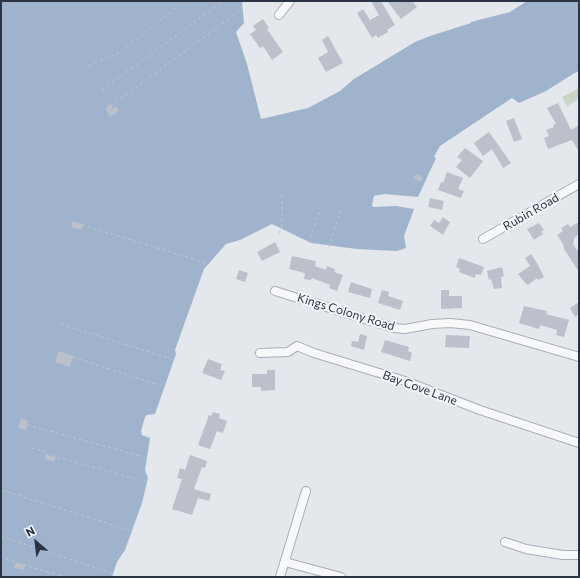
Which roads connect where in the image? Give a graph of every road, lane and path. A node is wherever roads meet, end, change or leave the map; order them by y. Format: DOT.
graph roads {
  1 [pos="185,1"];
  2 [pos="222,1"];
  3 [pos="290,1"];
  4 [pos="241,4"];
  5 [pos="279,15"];
  6 [pos="89,66"];
  7 [pos="102,90"];
  8 [pos="111,106"];
  9 [pos="579,184"];
  10 [pos="282,193"];
  11 [pos="321,208"];
  12 [pos="341,210"];
  13 [pos="82,224"];
  14 [pos="279,233"];
  15 [pos="483,239"];
  16 [pos="308,243"];
  17 [pos="329,247"];
  18 [pos="210,264"];
  19 [pos="275,291"];
  20 [pos="61,324"];
  21 [pos="260,353"];
  22 [pos="73,357"];
  23 [pos="579,358"];
  24 [pos="174,360"];
  25 [pos="165,387"];
  26 [pos="27,425"];
  27 [pos="579,443"];
  28 [pos="31,448"];
  29 [pos="148,458"];
  30 [pos="147,482"];
  31 [pos="1,490"];
  32 [pos="306,491"];
  33 [pos="132,531"];
  34 [pos="1,536"];
  35 [pos="504,542"];
  36 [pos="579,555"];
  37 [pos="6,559"];
  38 [pos="285,562"];
  39 [pos="114,574"];
  40 [pos="64,577"];
  41 [pos="280,577"];
  42 [pos="341,577"];
  1 -- 6 [label="path"];
  2 -- 7 [label="path"];
  3 -- 5 [label="street"];
  4 -- 8 [label="path"];
  9 -- 15 [label="street, Rubin Road"];
  10 -- 14 [label="path"];
  11 -- 16 [label="path"];
  12 -- 17 [label="path"];
  13 -- 18 [label="path"];
  19 -- 23 [label="street, Kings Colony Road"];
  20 -- 24 [label="path"];
  21 -- 27 [label="street, Bay Cove Lane"];
  22 -- 25 [label="path"];
  26 -- 29 [label="path"];
  28 -- 30 [label="path"];
  31 -- 33 [label="path"];
  32 -- 38 [label="street"];
  34 -- 39 [label="path"];
  35 -- 36 [label="street"];
  37 -- 40 [label="path"];
  38 -- 41 [label="street"];
  38 -- 42 [label="street"];
}
